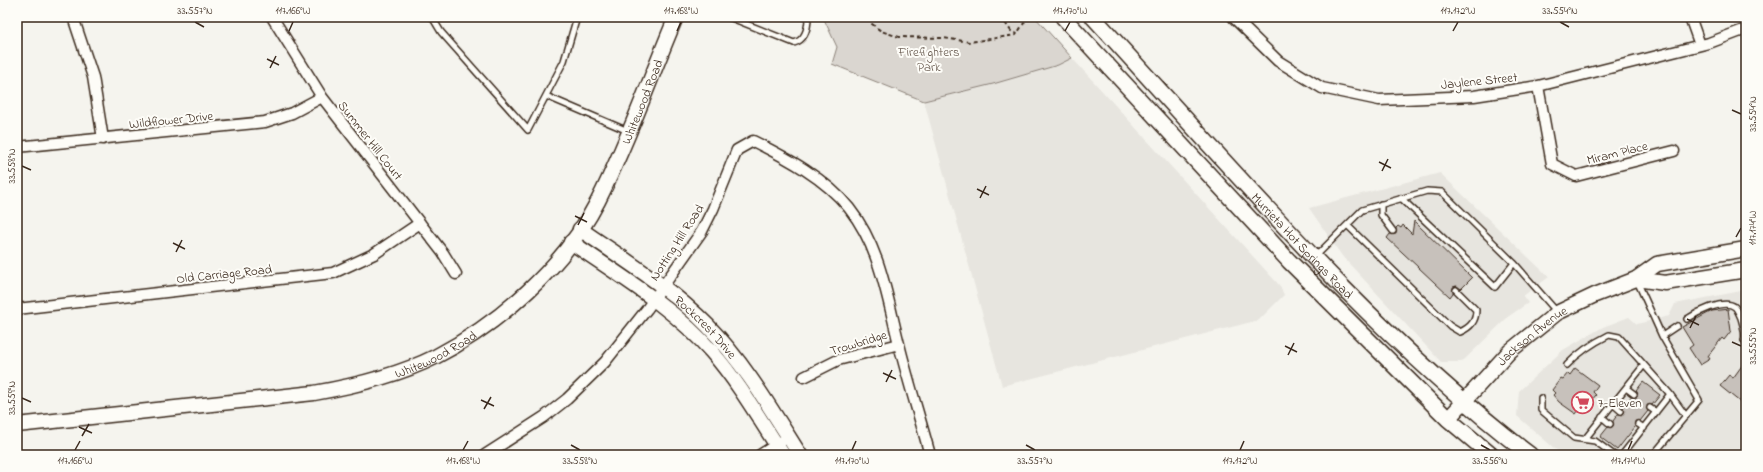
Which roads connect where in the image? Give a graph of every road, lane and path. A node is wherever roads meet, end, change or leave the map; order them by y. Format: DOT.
graph roads {
  1 [pos="73,17"];
  2 [pos="272,17"];
  3 [pos="432,17"];
  4 [pos="577,17"];
  5 [pos="676,17"];
  6 [pos="729,17"];
  7 [pos="808,17"];
  8 [pos="869,17"];
  9 [pos="1001,17"];
  10 [pos="1028,17"];
  11 [pos="1063,17"];
  12 [pos="1093,17"];
  13 [pos="1233,17"];
  14 [pos="1690,17"];
  15 [pos="1746,29"];
  16 [pos="1017,34"];
  17 [pos="1700,45"];
  18 [pos="1538,86"];
  19 [pos="546,96"];
  20 [pos="322,97"];
  21 [pos="629,131"];
  22 [pos="103,139"];
  23 [pos="17,147"];
  24 [pos="1674,151"];
  25 [pos="1216,181"];
  26 [pos="1401,198"];
  27 [pos="1381,204"];
  28 [pos="420,223"];
  29 [pos="1347,225"];
  30 [pos="580,229"];
  31 [pos="1393,231"];
  32 [pos="571,242"];
  33 [pos="1746,249"];
  34 [pos="1314,257"];
  35 [pos="1514,264"];
  36 [pos="1746,270"];
  37 [pos="456,274"];
  38 [pos="1636,279"];
  39 [pos="662,288"];
  40 [pos="1456,290"];
  41 [pos="654,299"];
  42 [pos="17,309"];
  43 [pos="1557,313"];
  44 [pos="1687,319"];
  45 [pos="1677,326"];
  46 [pos="1662,336"];
  47 [pos="1744,340"];
  48 [pos="898,344"];
  49 [pos="1567,365"];
  50 [pos="1644,365"];
  51 [pos="804,377"];
  52 [pos="1626,388"];
  53 [pos="1634,394"];
  54 [pos="1670,394"];
  55 [pos="1541,398"];
  56 [pos="1464,402"];
  57 [pos="1613,404"];
  58 [pos="1650,408"];
  59 [pos="1621,411"];
  60 [pos="1656,412"];
  61 [pos="1686,416"];
  62 [pos="1602,417"];
  63 [pos="1448,419"];
  64 [pos="1610,424"];
  65 [pos="1638,424"];
  66 [pos="17,425"];
  67 [pos="1644,428"];
  68 [pos="788,437"];
  69 [pos="1627,437"];
  70 [pos="1585,439"];
  71 [pos="1633,442"];
  72 [pos="779,450"];
  73 [pos="485,455"];
  74 [pos="760,455"];
  75 [pos="800,455"];
  76 [pos="930,455"];
  77 [pos="1490,455"];
  78 [pos="1530,455"];
  79 [pos="1614,455"];
  80 [pos="1622,455"];
  81 [pos="1653,455"];
  1 -- 22 [label="street"];
  2 -- 20 [label="street, Summer Hill Court"];
  3 -- 19 [label="lane"];
  4 -- 19 [label="lane"];
  5 -- 21 [label="main road, Whitewood Road"];
  6 -- 7 [label="lane"];
  8 -- 16 [label="path"];
  9 -- 16 [label="path"];
  10 -- 16 [label="path"];
  11 -- 25 [label="main road, Murrieta Hot Springs Road"];
  12 -- 34 [label="main road, Murrieta Hot Springs Road"];
  13 -- 18 [label="street, Jaylene Street"];
  14 -- 17 [label="street"];
  15 -- 17 [label="street, Jaylene Street"];
  17 -- 18 [label="street, Jaylene Street"];
  18 -- 24 [label="street, Miram Place"];
  19 -- 21 [label="lane"];
  20 -- 22 [label="street, Wildflower Drive"];
  20 -- 28 [label="street, Summer Hill Court"];
  21 -- 30 [label="main road, Whitewood Road"];
  22 -- 23 [label="street, Wildflower Drive"];
  25 -- 34 [label="main road"];
  25 -- 63 [label="main road, Murrieta Hot Springs Road"];
  26 -- 27 [label="lane"];
  26 -- 35 [label="lane"];
  26 -- 35 [label="lane"];
  27 -- 29 [label="lane"];
  27 -- 31 [label="lane"];
  28 -- 37 [label="street, Summer Hill Court"];
  28 -- 42 [label="street, Old Carriage Road"];
  29 -- 34 [label="lane"];
  29 -- 40 [label="lane"];
  30 -- 32 [label="main road, Whitewood Road"];
  30 -- 39 [label="main road, Rockcrest Drive"];
  32 -- 41 [label="main road, Rockcrest Drive"];
  32 -- 66 [label="main road, Whitewood Road"];
  33 -- 38 [label="main road, Jackson Avenue"];
  34 -- 56 [label="main road, Murrieta Hot Springs Road"];
  35 -- 43 [label="lane"];
  36 -- 38 [label="main road, Jackson Avenue"];
  38 -- 43 [label="main road, Jackson Avenue"];
  38 -- 46 [label="lane"];
  39 -- 41 [label="street, Notting Hill Road"];
  39 -- 48 [label="street, Notting Hill Road"];
  39 -- 68 [label="main road, Rockcrest Drive"];
  41 -- 72 [label="main road, Rockcrest Drive"];
  41 -- 73 [label="street, Notting Hill Road"];
  43 -- 56 [label="main road, Jackson Avenue"];
  44 -- 47 [label="lane"];
  45 -- 46 [label="lane"];
  46 -- 61 [label="lane"];
  48 -- 51 [label="street, Trowbridge"];
  48 -- 76 [label="street, Notting Hill Road"];
  49 -- 50 [label="lane"];
  50 -- 52 [label="lane"];
  50 -- 54 [label="lane"];
  52 -- 53 [label="lane"];
  52 -- 57 [label="lane"];
  54 -- 60 [label="lane"];
  54 -- 61 [label="lane"];
  55 -- 70 [label="lane"];
  56 -- 63 [label="main road, Jackson Avenue"];
  56 -- 78 [label="main road, Murrieta Hot Springs Road"];
  57 -- 59 [label="lane"];
  57 -- 62 [label="lane"];
  58 -- 60 [label="lane"];
  60 -- 67 [label="lane"];
  61 -- 81 [label="lane"];
  62 -- 64 [label="lane"];
  62 -- 70 [label="lane"];
  63 -- 77 [label="main road, Murrieta Hot Springs Road"];
  65 -- 67 [label="lane"];
  67 -- 71 [label="lane"];
  68 -- 72 [label="street"];
  68 -- 75 [label="main road, Rockcrest Drive"];
  69 -- 71 [label="lane"];
  70 -- 79 [label="lane"];
  71 -- 80 [label="lane"];
  72 -- 74 [label="street"];
}
